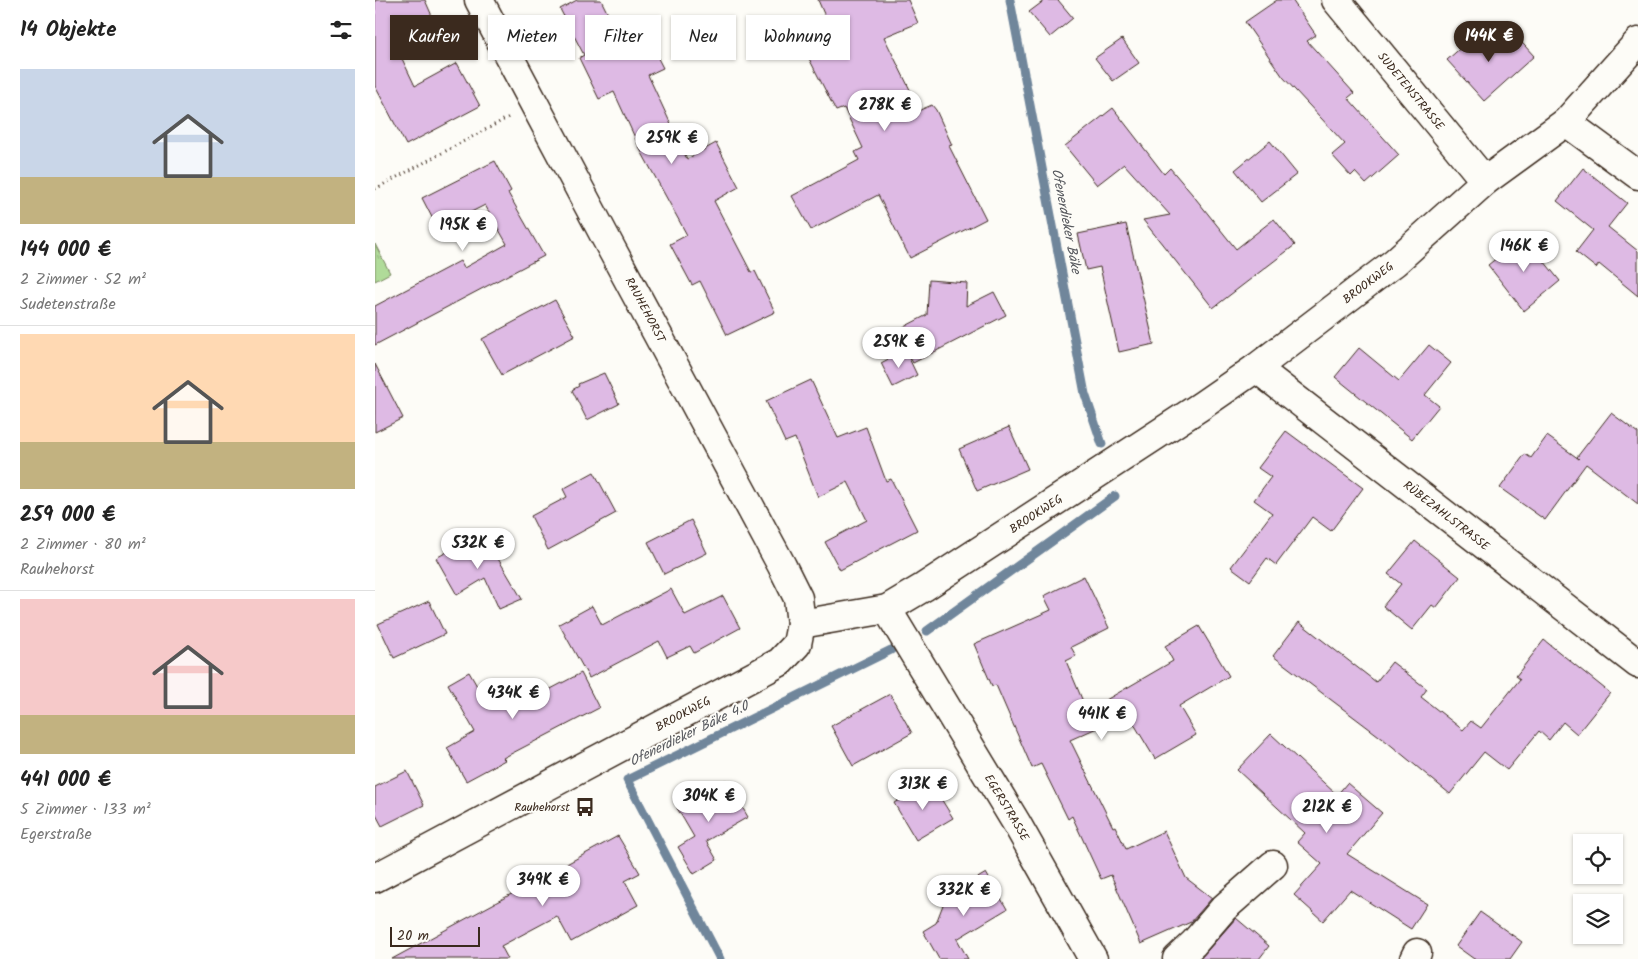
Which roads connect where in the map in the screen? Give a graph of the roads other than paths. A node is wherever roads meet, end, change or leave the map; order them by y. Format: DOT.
graph roads {
  1 [pos="479,0"];
  2 [pos="1336,0"];
  3 [pos="1638,42"];
  4 [pos="1566,122"];
  5 [pos="1638,175"];
  6 [pos="1485,181"];
  7 [pos="1256,368"];
  8 [pos="887,608"];
  9 [pos="801,624"];
  10 [pos="1638,664"];
  11 [pos="1273,865"];
  12 [pos="375,878"];
  13 [pos="1093,959"];
  14 [pos="1177,959"];
  1 -- 9 [label="street, RAUHEHORST"];
  2 -- 6 [label="street, SUDETENSTRASSE"];
  3 -- 4 [label="street, BROOKWEG"];
  4 -- 5 [label="street"];
  4 -- 6 [label="street, BROOKWEG"];
  6 -- 7 [label="street, BROOKWEG"];
  7 -- 8 [label="street, BROOKWEG"];
  7 -- 10 [label="street, RÜBEZAHLSTRASSE"];
  8 -- 9 [label="street, BROOKWEG"];
  8 -- 13 [label="street, EGERSTRASSE"];
  9 -- 12 [label="street, BROOKWEG"];
  11 -- 14 [label="street"];
}
